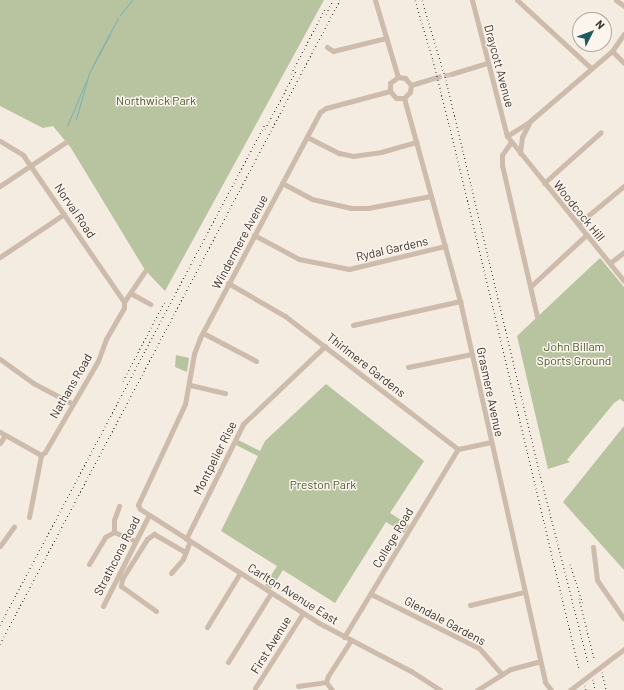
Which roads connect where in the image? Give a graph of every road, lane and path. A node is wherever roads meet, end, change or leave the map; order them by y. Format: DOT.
graph roads {
  1 [pos="375,0"];
  2 [pos="473,0"];
  3 [pos="517,0"];
  4 [pos="616,0"];
  5 [pos="624,6"];
  6 [pos="624,34"];
  7 [pos="386,38"];
  8 [pos="327,47"];
  9 [pos="612,51"];
  10 [pos="611,52"];
  11 [pos="488,63"];
  12 [pos="624,63"];
  13 [pos="591,68"];
  14 [pos="451,74"];
  15 [pos="398,77"];
  16 [pos="437,77"];
  17 [pos="411,85"];
  18 [pos="390,91"];
  19 [pos="404,98"];
  20 [pos="529,122"];
  21 [pos="601,132"];
  22 [pos="508,136"];
  23 [pos="307,137"];
  24 [pos="0,141"];
  25 [pos="66,142"];
  26 [pos="417,142"];
  27 [pos="511,142"];
  28 [pos="520,153"];
  29 [pos="31,165"];
  30 [pos="282,183"];
  31 [pos="544,183"];
  32 [pos="0,186"];
  33 [pos="624,186"];
  34 [pos="431,196"];
  35 [pos="64,214"];
  36 [pos="578,224"];
  37 [pos="254,235"];
  38 [pos="586,235"];
  39 [pos="445,246"];
  40 [pos="624,252"];
  41 [pos="0,257"];
  42 [pos="610,263"];
  43 [pos="145,271"];
  44 [pos="624,281"];
  45 [pos="228,283"];
  46 [pos="531,286"];
  47 [pos="132,294"];
  48 [pos="460,301"];
  49 [pos="124,302"];
  50 [pos="150,304"];
  51 [pos="537,317"];
  52 [pos="353,325"];
  53 [pos="203,333"];
  54 [pos="325,346"];
  55 [pos="472,354"];
  56 [pos="0,359"];
  57 [pos="256,361"];
  58 [pos="408,367"];
  59 [pos="190,385"];
  60 [pos="225,393"];
  61 [pos="73,404"];
  62 [pos="2,433"];
  63 [pos="491,442"];
  64 [pos="0,443"];
  65 [pos="458,449"];
  66 [pos="41,455"];
  67 [pos="119,506"];
  68 [pos="138,508"];
  69 [pos="149,515"];
  70 [pos="29,517"];
  71 [pos="14,527"];
  72 [pos="114,532"];
  73 [pos="188,540"];
  74 [pos="135,541"];
  75 [pos="0,546"];
  76 [pos="593,547"];
  77 [pos="185,552"];
  78 [pos="89,564"];
  79 [pos="171,573"];
  80 [pos="240,573"];
  81 [pos="524,592"];
  82 [pos="272,593"];
  83 [pos="371,594"];
  84 [pos="470,605"];
  85 [pos="103,606"];
  86 [pos="156,611"];
  87 [pos="303,613"];
  88 [pos="624,619"];
  89 [pos="207,627"];
  90 [pos="344,637"];
  91 [pos="351,640"];
  92 [pos="624,649"];
  93 [pos="228,662"];
  94 [pos="540,662"];
  95 [pos="502,674"];
  96 [pos="326,682"];
  97 [pos="298,686"];
  98 [pos="255,688"];
  99 [pos="332,690"];
  100 [pos="440,690"];
  101 [pos="476,690"];
  102 [pos="551,690"];
  103 [pos="570,690"];
  1 -- 7 [label="street"];
  2 -- 11 [label="street, Draycott Avenue"];
  3 -- 13 [label="street"];
  4 -- 5 [label="street"];
  6 -- 9 [label="street"];
  7 -- 8 [label="street"];
  7 -- 15 [label="street"];
  9 -- 12 [label="street"];
  10 -- 13 [label="street"];
  11 -- 14 [label="street"];
  11 -- 22 [label="street, Draycott Avenue"];
  13 -- 20 [label="street"];
  15 -- 17 [label="street"];
  15 -- 18 [label="street"];
  16 -- 17 [label="street"];
  17 -- 19 [label="street"];
  18 -- 19 [label="street"];
  18 -- 23 [label="street, Windermere Avenue"];
  19 -- 26 [label="street, Grasmere Avenue"];
  20 -- 22 [label="street"];
  20 -- 28 [label="street"];
  21 -- 31 [label="street"];
  22 -- 27 [label="street, Woodcock Hill"];
  23 -- 26 [label="street"];
  23 -- 30 [label="street, Windermere Avenue"];
  24 -- 29 [label="street, Norval Road"];
  25 -- 29 [label="street"];
  26 -- 34 [label="street, Grasmere Avenue"];
  27 -- 28 [label="street, Woodcock Hill"];
  27 -- 46 [label="street"];
  28 -- 31 [label="street, Woodcock Hill"];
  29 -- 32 [label="street"];
  29 -- 35 [label="street, Norval Road"];
  30 -- 34 [label="street"];
  30 -- 37 [label="street, Windermere Avenue"];
  31 -- 36 [label="street, Woodcock Hill"];
  33 -- 36 [label="street"];
  34 -- 39 [label="street, Grasmere Avenue"];
  35 -- 41 [label="street"];
  35 -- 49 [label="street, Norval Road"];
  36 -- 38 [label="street, Woodcock Hill"];
  37 -- 39 [label="street, Rydal Gardens"];
  37 -- 45 [label="street, Windermere Avenue"];
  38 -- 42 [label="street, Woodcock Hill"];
  38 -- 46 [label="street"];
  39 -- 48 [label="street, Grasmere Avenue"];
  40 -- 42 [label="street"];
  42 -- 44 [label="street, Woodcock Hill"];
  43 -- 47 [label="street, Nathans Road"];
  45 -- 53 [label="street, Windermere Avenue"];
  45 -- 54 [label="street, Thirlmere Gardens"];
  46 -- 51 [label="street"];
  47 -- 49 [label="street, Nathans Road"];
  47 -- 50 [label="street"];
  48 -- 52 [label="street"];
  48 -- 55 [label="street, Grasmere Avenue"];
  49 -- 61 [label="street, Nathans Road"];
  53 -- 57 [label="street"];
  53 -- 59 [label="street, Windermere Avenue"];
  54 -- 65 [label="street, Thirlmere Gardens"];
  54 -- 73 [label="street, Montpelier Rise"];
  55 -- 58 [label="street"];
  55 -- 63 [label="street, Grasmere Avenue"];
  56 -- 61 [label="street"];
  59 -- 60 [label="street"];
  59 -- 68 [label="street, Windermere Avenue"];
  61 -- 66 [label="street, Nathans Road"];
  62 -- 64 [label="street"];
  62 -- 66 [label="street"];
  63 -- 65 [label="street"];
  63 -- 81 [label="street, Grasmere Avenue"];
  65 -- 83 [label="street, College Road"];
  66 -- 70 [label="street, Nathans Road"];
  67 -- 72 [label="street"];
  68 -- 69 [label="street, Carlton Avenue East"];
  69 -- 73 [label="street, Carlton Avenue East"];
  69 -- 74 [label="street, Strathcona Road"];
  71 -- 75 [label="street"];
  72 -- 74 [label="street"];
  72 -- 78 [label="street"];
  73 -- 77 [label="street, Montpelier Rise"];
  73 -- 80 [label="street, Carlton Avenue East"];
  74 -- 85 [label="street, Strathcona Road"];
  76 -- 88 [label="street"];
  77 -- 79 [label="street, Montpelier Rise"];
  77 -- 86 [label="street"];
  80 -- 82 [label="street, Carlton Avenue East"];
  80 -- 89 [label="street"];
  81 -- 84 [label="street"];
  81 -- 94 [label="street, Grasmere Avenue"];
  82 -- 87 [label="street, Carlton Avenue East"];
  82 -- 93 [label="street"];
  83 -- 90 [label="street, College Road"];
  83 -- 95 [label="street, Glendale Gardens"];
  87 -- 90 [label="street, Carlton Avenue East"];
  87 -- 98 [label="street, First Avenue"];
  90 -- 91 [label="street, Carlton Avenue East"];
  91 -- 96 [label="street"];
  91 -- 100 [label="street, Carlton Avenue East"];
  92 -- 103 [label="street"];
  94 -- 95 [label="street"];
  94 -- 102 [label="street, Grasmere Avenue"];
  95 -- 101 [label="street"];
  96 -- 97 [label="street"];
  96 -- 99 [label="street"];
}
